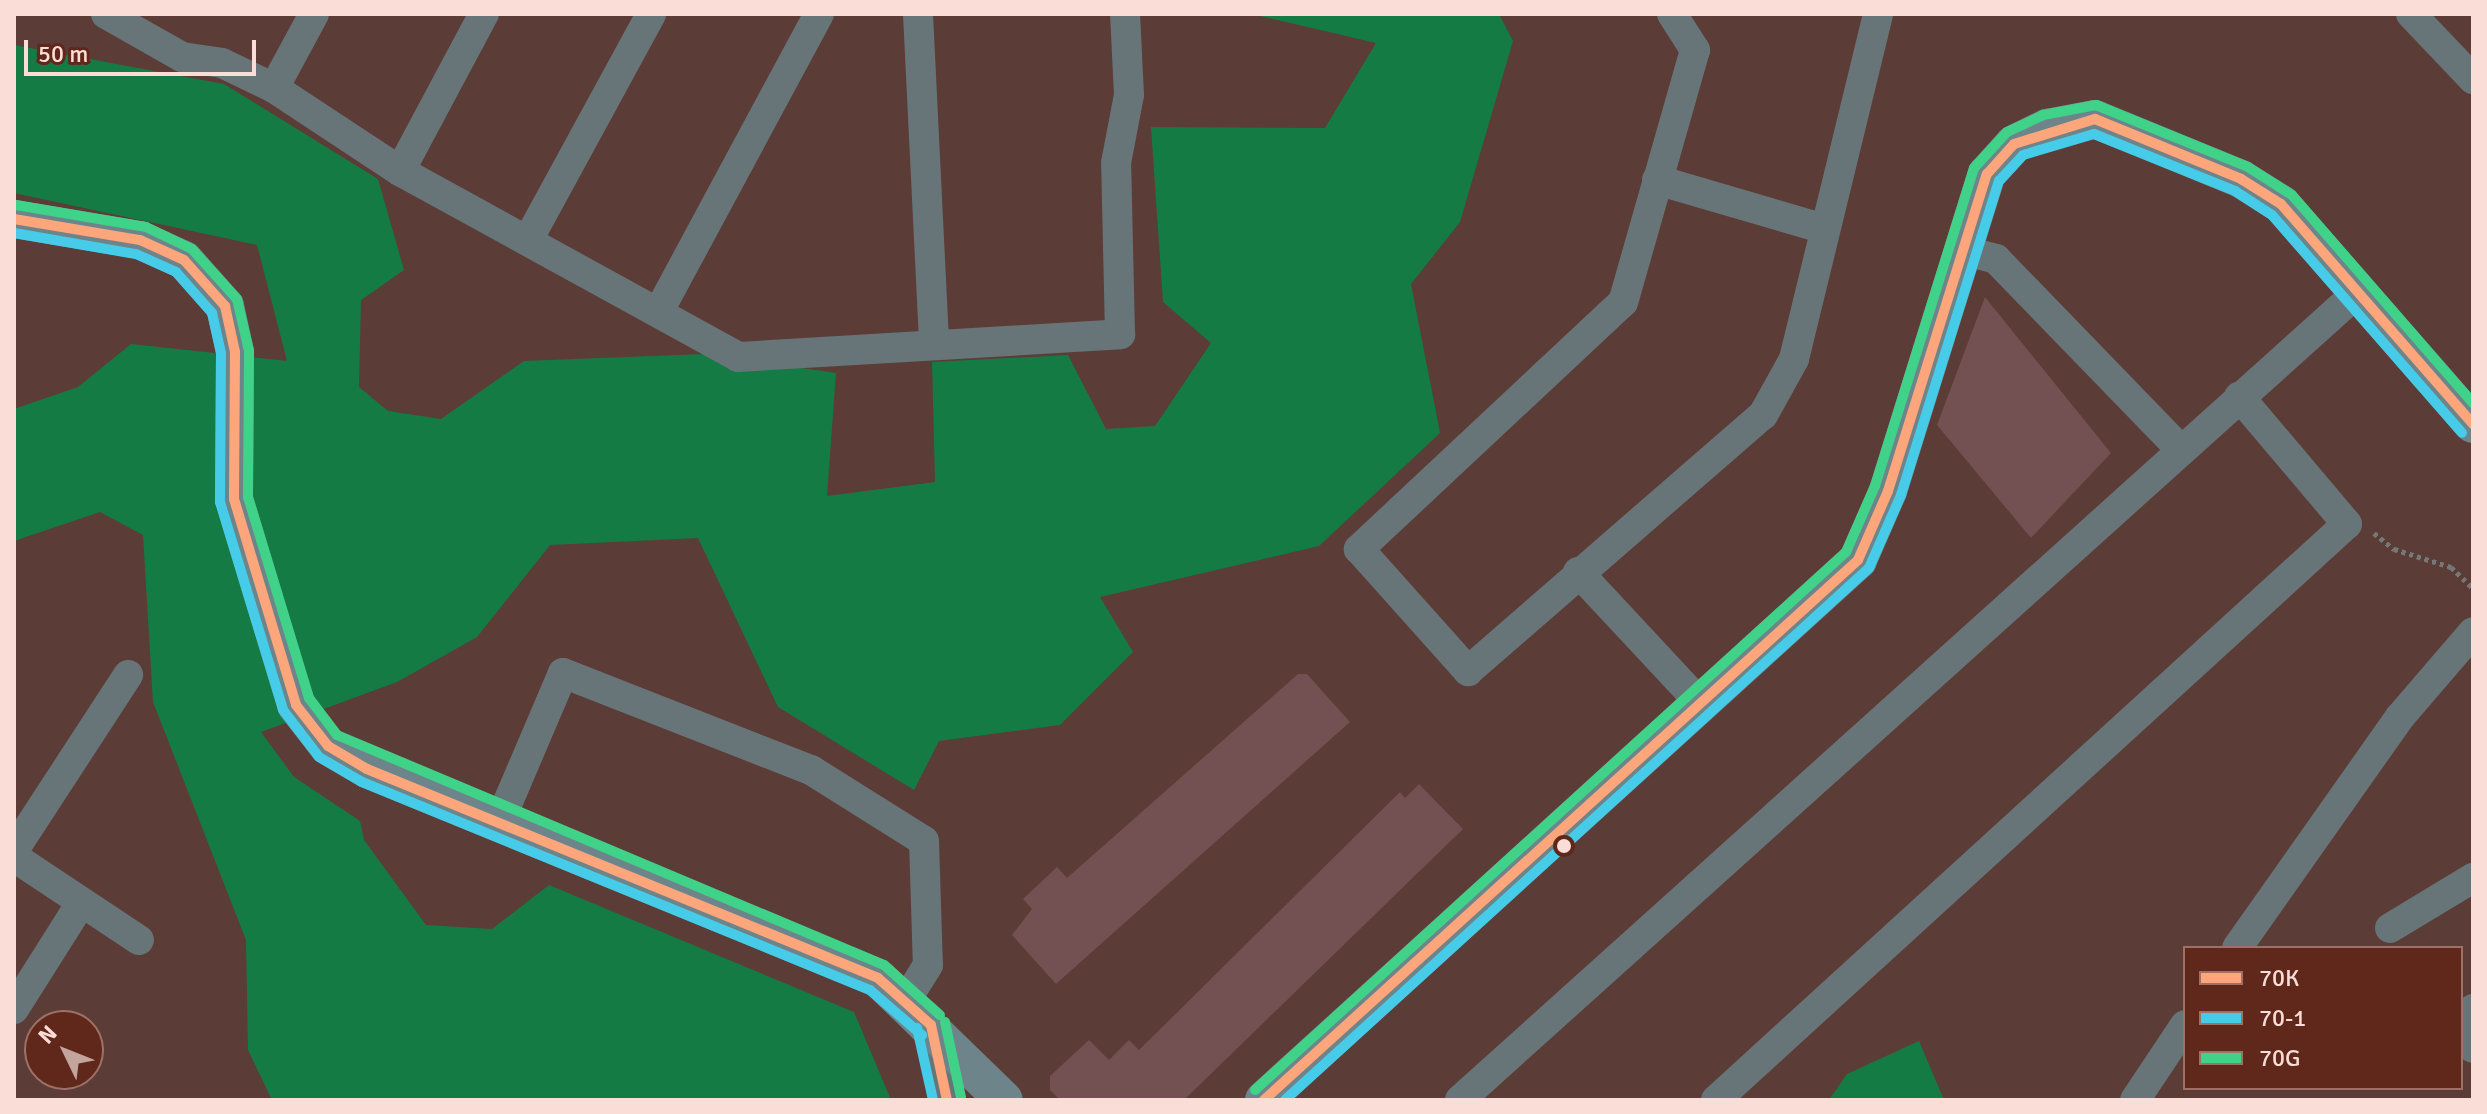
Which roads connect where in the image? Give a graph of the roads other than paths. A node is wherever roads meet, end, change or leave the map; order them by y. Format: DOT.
graph roads {
  1 [pos="106,14"];
  2 [pos="314,14"];
  3 [pos="484,14"];
  4 [pos="651,14"];
  5 [pos="819,14"];
  6 [pos="918,14"];
  7 [pos="1125,14"];
  8 [pos="1672,14"];
  9 [pos="1878,14"];
  10 [pos="2411,14"];
  11 [pos="144,23"];
  12 [pos="2473,79"];
  13 [pos="274,88"];
  14 [pos="400,171"];
  15 [pos="1657,180"];
  16 [pos="14,219"];
  17 [pos="1825,229"];
  18 [pos="528,240"];
  19 [pos="1961,250"];
  20 [pos="2358,292"];
  21 [pos="659,311"];
  22 [pos="934,345"];
  23 [pos="2239,396"];
  24 [pos="2473,424"];
  25 [pos="2178,447"];
  26 [pos="1578,572"];
  27 [pos="2473,632"];
  28 [pos="128,675"];
  29 [pos="1702,705"];
  30 [pos="499,823"];
  31 [pos="14,850"];
  32 [pos="14,857"];
  33 [pos="2473,878"];
  34 [pos="81,903"];
  35 [pos="2390,928"];
  36 [pos="139,940"];
  37 [pos="2238,946"];
  38 [pos="14,1009"];
  39 [pos="918,1014"];
  40 [pos="2183,1028"];
  41 [pos="947,1100"];
  42 [pos="1004,1100"];
  43 [pos="1264,1100"];
  44 [pos="1460,1100"];
  45 [pos="1716,1100"];
  46 [pos="2135,1100"];
  1 -- 11 [label="street"];
  2 -- 13 [label="street"];
  3 -- 14 [label="street"];
  4 -- 18 [label="street"];
  5 -- 21 [label="street"];
  6 -- 22 [label="street"];
  7 -- 22 [label="street"];
  8 -- 15 [label="street"];
  9 -- 17 [label="street"];
  10 -- 12 [label="street"];
  11 -- 13 [label="street"];
  13 -- 14 [label="street"];
  14 -- 18 [label="street"];
  15 -- 17 [label="street"];
  15 -- 26 [label="street"];
  16 -- 30 [label="main road"];
  17 -- 26 [label="street"];
  18 -- 21 [label="street"];
  19 -- 20 [label="main road"];
  19 -- 25 [label="street"];
  19 -- 29 [label="main road"];
  20 -- 23 [label="street"];
  20 -- 24 [label="main road"];
  21 -- 22 [label="street"];
  23 -- 25 [label="street"];
  23 -- 45 [label="street"];
  25 -- 44 [label="street"];
  26 -- 29 [label="street"];
  27 -- 37 [label="street"];
  28 -- 31 [label="street"];
  29 -- 43 [label="main road"];
  30 -- 39 [label="main road"];
  30 -- 39 [label="street"];
  32 -- 34 [label="street"];
  33 -- 35 [label="street"];
  34 -- 36 [label="street"];
  34 -- 38 [label="street"];
  39 -- 41 [label="street"];
  39 -- 42 [label="main road"];
  40 -- 46 [label="street"];
}
